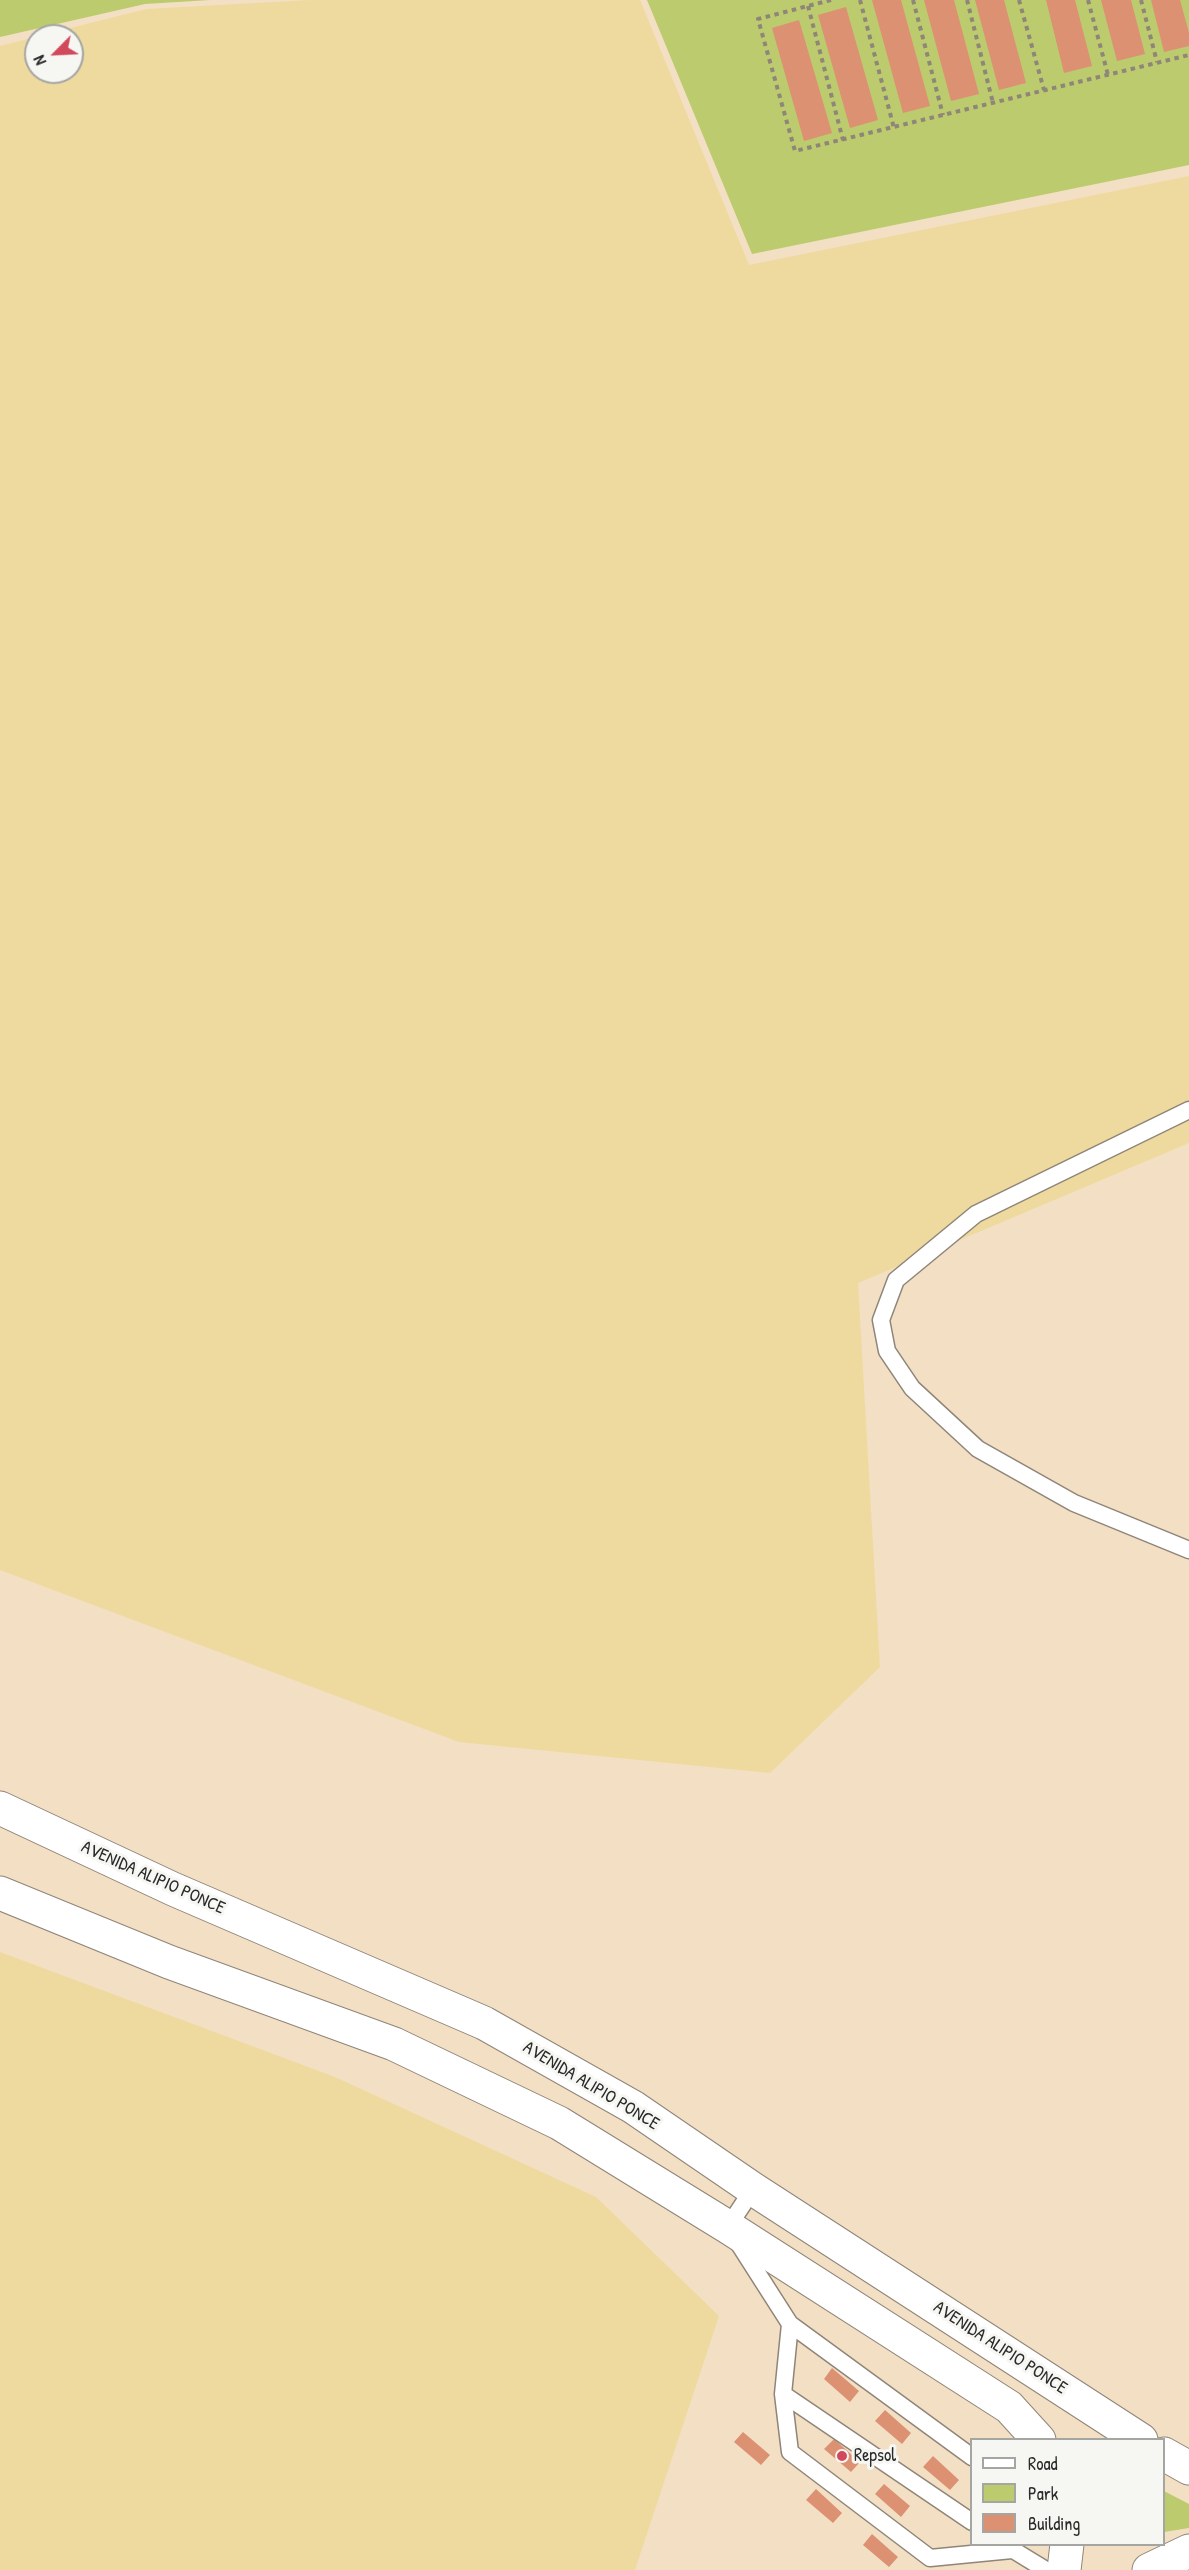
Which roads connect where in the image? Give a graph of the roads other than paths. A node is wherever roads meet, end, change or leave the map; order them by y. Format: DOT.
graph roads {
  1 [pos="1189,1110"];
  2 [pos="1189,1550"];
  3 [pos="0,1808"];
  4 [pos="0,1893"];
  5 [pos="753,2189"];
  6 [pos="728,2228"];
  7 [pos="790,2324"];
  8 [pos="783,2394"];
  9 [pos="1038,2438"];
  10 [pos="1139,2438"];
  11 [pos="1165,2455"];
  12 [pos="970,2456"];
  13 [pos="1189,2468"];
  14 [pos="970,2521"];
  15 [pos="1009,2546"];
  16 [pos="1067,2546"];
  17 [pos="1189,2551"];
  18 [pos="1046,2570"];
  19 [pos="1064,2570"];
  20 [pos="1149,2570"];
  1 -- 2 [label="lane"];
  3 -- 5 [label="main road, AVENIDA ALIPIO PONCE"];
  4 -- 6 [label="main road"];
  5 -- 6 [label="lane"];
  5 -- 10 [label="main road, AVENIDA ALIPIO PONCE"];
  6 -- 7 [label="lane"];
  6 -- 9 [label="main road"];
  7 -- 8 [label="lane"];
  7 -- 12 [label="lane"];
  8 -- 14 [label="lane"];
  8 -- 15 [label="lane"];
  11 -- 13 [label="main road"];
  15 -- 18 [label="lane"];
  16 -- 19 [label="main road"];
  17 -- 20 [label="main road"];
}
